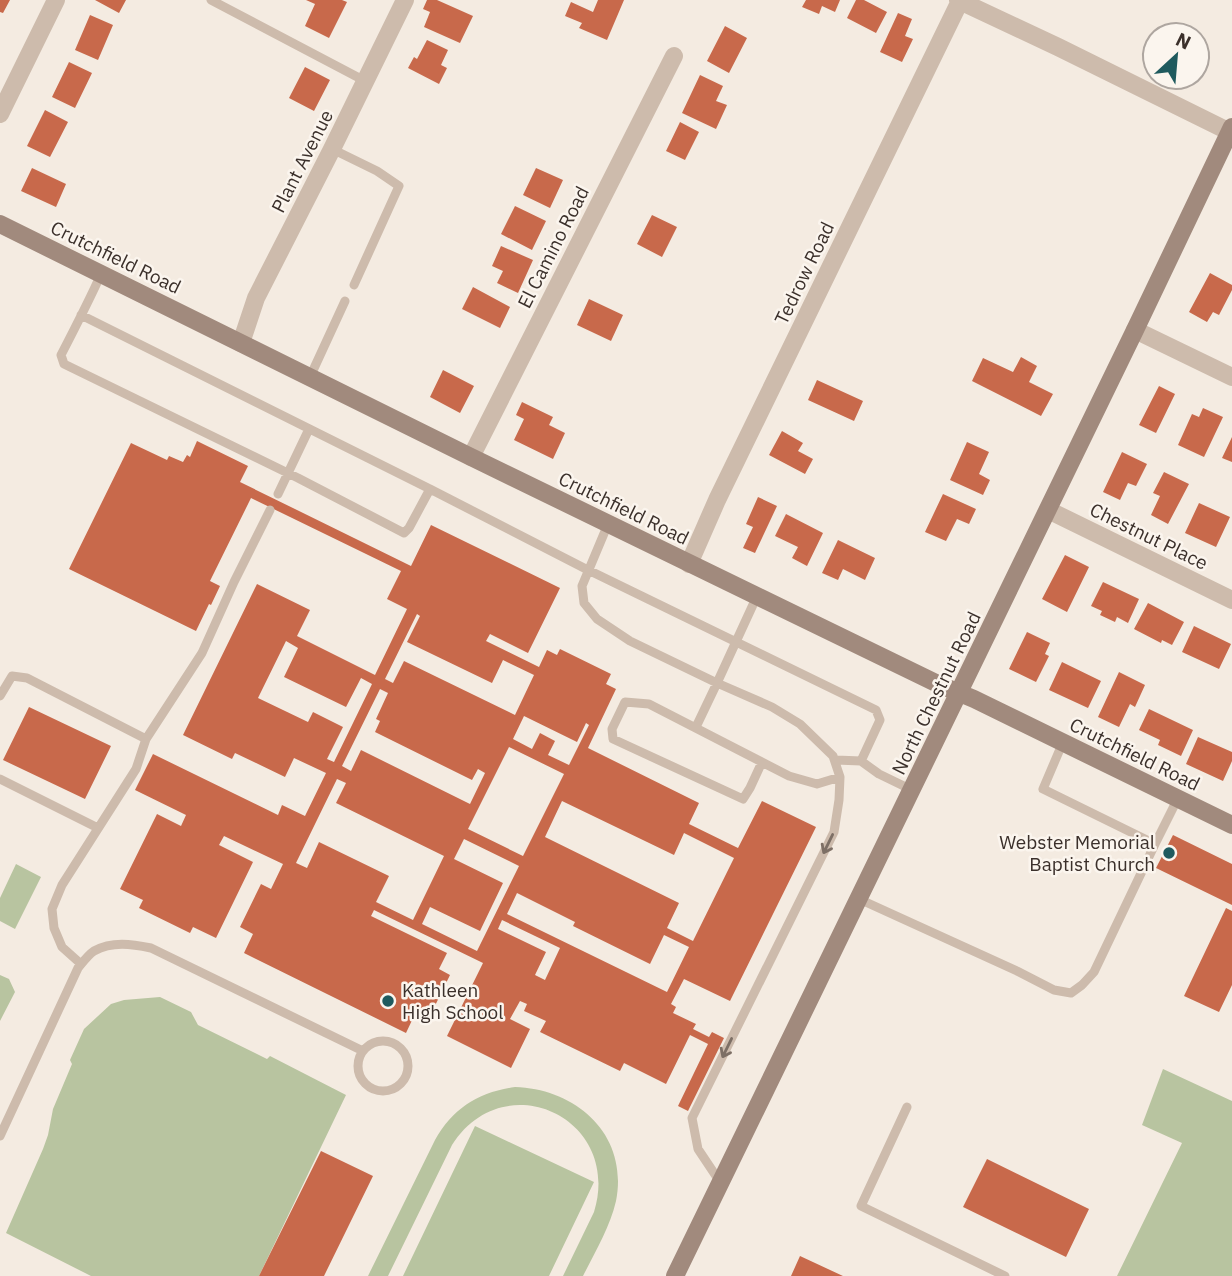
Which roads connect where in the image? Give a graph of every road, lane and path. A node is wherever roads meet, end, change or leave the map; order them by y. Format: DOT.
graph roads {
  1 [pos="56,0"];
  2 [pos="211,0"];
  3 [pos="405,0"];
  4 [pos="959,0"];
  5 [pos="674,56"];
  6 [pos="365,81"];
  7 [pos="0,114"];
  8 [pos="1231,129"];
  9 [pos="332,149"];
  10 [pos="0,224"];
  11 [pos="101,274"];
  12 [pos="354,285"];
  13 [pos="345,301"];
  14 [pos="81,315"];
  15 [pos="1135,330"];
  16 [pos="241,343"];
  17 [pos="310,377"];
  18 [pos="1232,377"];
  19 [pos="309,429"];
  20 [pos="471,457"];
  21 [pos="288,473"];
  22 [pos="430,489"];
  23 [pos="278,494"];
  24 [pos="270,510"];
  25 [pos="1048,510"];
  26 [pos="608,524"];
  27 [pos="689,564"];
  28 [pos="588,570"];
  29 [pos="757,596"];
  30 [pos="1232,600"];
  31 [pos="736,643"];
  32 [pos="717,682"];
  33 [pos="958,692"];
  34 [pos="0,696"];
  35 [pos="696,727"];
  36 [pos="146,739"];
  37 [pos="1063,742"];
  38 [pos="835,761"];
  39 [pos="862,761"];
  40 [pos="762,762"];
  41 [pos="840,777"];
  42 [pos="0,779"];
  43 [pos="912,790"];
  44 [pos="1178,798"];
  45 [pos="1232,825"];
  46 [pos="98,828"];
  47 [pos="1155,844"];
  48 [pos="859,899"];
  49 [pos="81,964"];
  50 [pos="363,1051"];
  51 [pos="907,1107"];
  52 [pos="0,1136"];
  53 [pos="721,1183"];
  54 [pos="675,1276"];
  55 [pos="1005,1276"];
  1 -- 7 [label="street"];
  2 -- 6 [label="lane"];
  3 -- 6 [label="street, Plant Avenue"];
  4 -- 8 [label="street"];
  4 -- 27 [label="street, Tedrow Road"];
  5 -- 20 [label="street, El Camino Road"];
  6 -- 9 [label="street, Plant Avenue"];
  8 -- 15 [label="street, North Chestnut Road"];
  9 -- 12 [label="lane"];
  9 -- 16 [label="street, Plant Avenue"];
  10 -- 11 [label="street, Crutchfield Road"];
  11 -- 14 [label="lane"];
  11 -- 16 [label="street, Crutchfield Road"];
  13 -- 17 [label="lane"];
  14 -- 19 [label="lane"];
  14 -- 21 [label="lane"];
  15 -- 18 [label="street"];
  15 -- 25 [label="street, North Chestnut Road"];
  16 -- 17 [label="street, Crutchfield Road"];
  17 -- 20 [label="street, Crutchfield Road"];
  19 -- 21 [label="lane"];
  19 -- 22 [label="lane"];
  20 -- 26 [label="street, Crutchfield Road"];
  21 -- 22 [label="lane"];
  21 -- 23 [label="lane"];
  22 -- 28 [label="lane"];
  24 -- 36 [label="lane"];
  25 -- 30 [label="street, Chestnut Place"];
  25 -- 33 [label="street, North Chestnut Road"];
  26 -- 27 [label="street, Crutchfield Road"];
  26 -- 28 [label="lane"];
  27 -- 29 [label="street, Crutchfield Road"];
  28 -- 31 [label="lane"];
  28 -- 32 [label="lane"];
  29 -- 31 [label="lane"];
  29 -- 33 [label="street, Crutchfield Road"];
  31 -- 32 [label="lane"];
  31 -- 39 [label="lane"];
  32 -- 35 [label="lane"];
  32 -- 38 [label="lane"];
  33 -- 37 [label="street, Crutchfield Road"];
  33 -- 43 [label="street, North Chestnut Road"];
  34 -- 36 [label="lane"];
  35 -- 40 [label="lane"];
  35 -- 40 [label="lane"];
  36 -- 46 [label="lane"];
  37 -- 44 [label="street, Crutchfield Road"];
  37 -- 47 [label="lane"];
  38 -- 39 [label="lane"];
  38 -- 41 [label="lane"];
  39 -- 43 [label="lane"];
  40 -- 41 [label="lane"];
  41 -- 53 [label="lane, one-way"];
  42 -- 46 [label="lane"];
  43 -- 48 [label="street, North Chestnut Road"];
  44 -- 45 [label="street, Crutchfield Road"];
  44 -- 47 [label="lane"];
  46 -- 49 [label="lane"];
  47 -- 48 [label="lane"];
  48 -- 53 [label="street, North Chestnut Road"];
  49 -- 50 [label="lane"];
  49 -- 52 [label="lane"];
  50 -- 50 [label="lane"];
  51 -- 55 [label="lane"];
  53 -- 54 [label="street, North Chestnut Road"];
}
